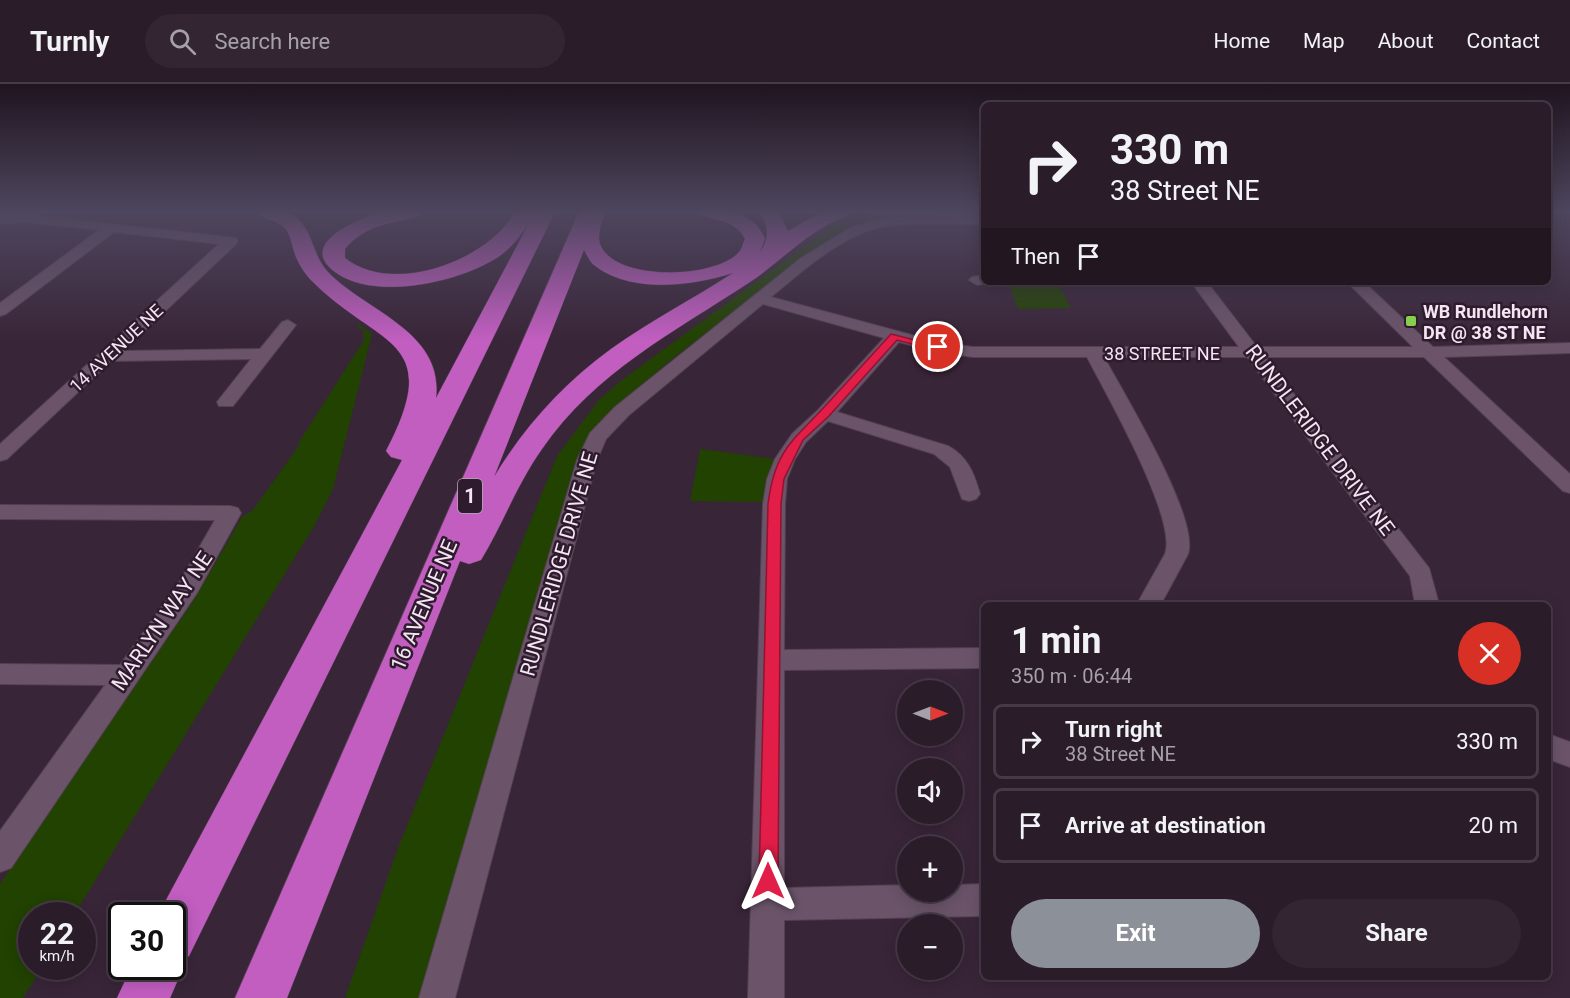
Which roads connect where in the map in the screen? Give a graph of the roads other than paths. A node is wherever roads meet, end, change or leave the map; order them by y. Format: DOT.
graph roads {
  1 [pos="75,255"];
  2 [pos="216,255"];
  3 [pos="305,255"];
  4 [pos="307,255"];
  5 [pos="334,255"];
  6 [pos="486,255"];
  7 [pos="523,255"];
  8 [pos="571,255"];
  9 [pos="597,255"];
  10 [pos="749,255"];
  11 [pos="816,255"];
  12 [pos="771,256"];
  13 [pos="307,260"];
  14 [pos="1201,285"];
  15 [pos="1358,285"];
  16 [pos="761,299"];
  17 [pos="0,311"];
  18 [pos="288,325"];
  19 [pos="895,336"];
  20 [pos="1570,348"];
  21 [pos="1253,352"];
  22 [pos="1430,352"];
  23 [pos="1093,353"];
  24 [pos="264,354"];
  25 [pos="108,356"];
  26 [pos="226,402"];
  27 [pos="825,414"];
  28 [pos="0,454"];
  29 [pos="1570,486"];
  30 [pos="969,494"];
  31 [pos="0,512"];
  32 [pos="1150,602"];
  33 [pos="1427,602"];
  34 [pos="981,658"];
  35 [pos="773,660"];
  36 [pos="0,674"];
  37 [pos="127,675"];
  38 [pos="302,685"];
  39 [pos="1551,747"];
  40 [pos="1570,755"];
  41 [pos="351,780"];
  42 [pos="0,856"];
  43 [pos="981,900"];
  44 [pos="768,904"];
  45 [pos="186,912"];
  46 [pos="152,980"];
  47 [pos="142,998"];
  48 [pos="261,998"];
  49 [pos="437,998"];
  50 [pos="766,998"];
  1 -- 17 [label="street"];
  2 -- 25 [label="street, 14 AVENUE NE"];
  3 -- 13 [label="highway"];
  4 -- 13 [label="highway"];
  5 -- 6 [label="highway"];
  7 -- 38 [label="highway"];
  8 -- 41 [label="highway, 16 AVENUE NE / 1"];
  9 -- 10 [label="highway"];
  11 -- 16 [label="street, RUNDLERIDGE DRIVE NE"];
  12 -- 41 [label="highway"];
  13 -- 38 [label="highway"];
  14 -- 21 [label="street, RUNDLERIDGE DRIVE NE"];
  15 -- 22 [label="street"];
  16 -- 19 [label="street, 38 STREET NE"];
  16 -- 49 [label="street, RUNDLERIDGE DRIVE NE"];
  18 -- 24 [label="street"];
  19 -- 23 [label="street, 38 STREET NE"];
  19 -- 27 [label="street"];
  20 -- 22 [label="street, 38 STREET NE"];
  21 -- 22 [label="street, 38 STREET NE"];
  21 -- 23 [label="street, 38 STREET NE"];
  21 -- 33 [label="street, RUNDLERIDGE DRIVE NE"];
  22 -- 29 [label="street"];
  23 -- 32 [label="street"];
  24 -- 25 [label="street"];
  24 -- 26 [label="street"];
  25 -- 28 [label="street, 14 AVENUE NE"];
  27 -- 30 [label="street"];
  27 -- 35 [label="street"];
  31 -- 37 [label="street, MARLYN WAY NE"];
  34 -- 35 [label="street"];
  35 -- 44 [label="street"];
  36 -- 37 [label="street"];
  37 -- 42 [label="street, MARLYN WAY NE"];
  38 -- 45 [label="highway"];
  39 -- 40 [label="street"];
  41 -- 48 [label="highway, 16 AVENUE NE / 1"];
  43 -- 44 [label="street"];
  44 -- 50 [label="street"];
  46 -- 47 [label="highway"];
}
